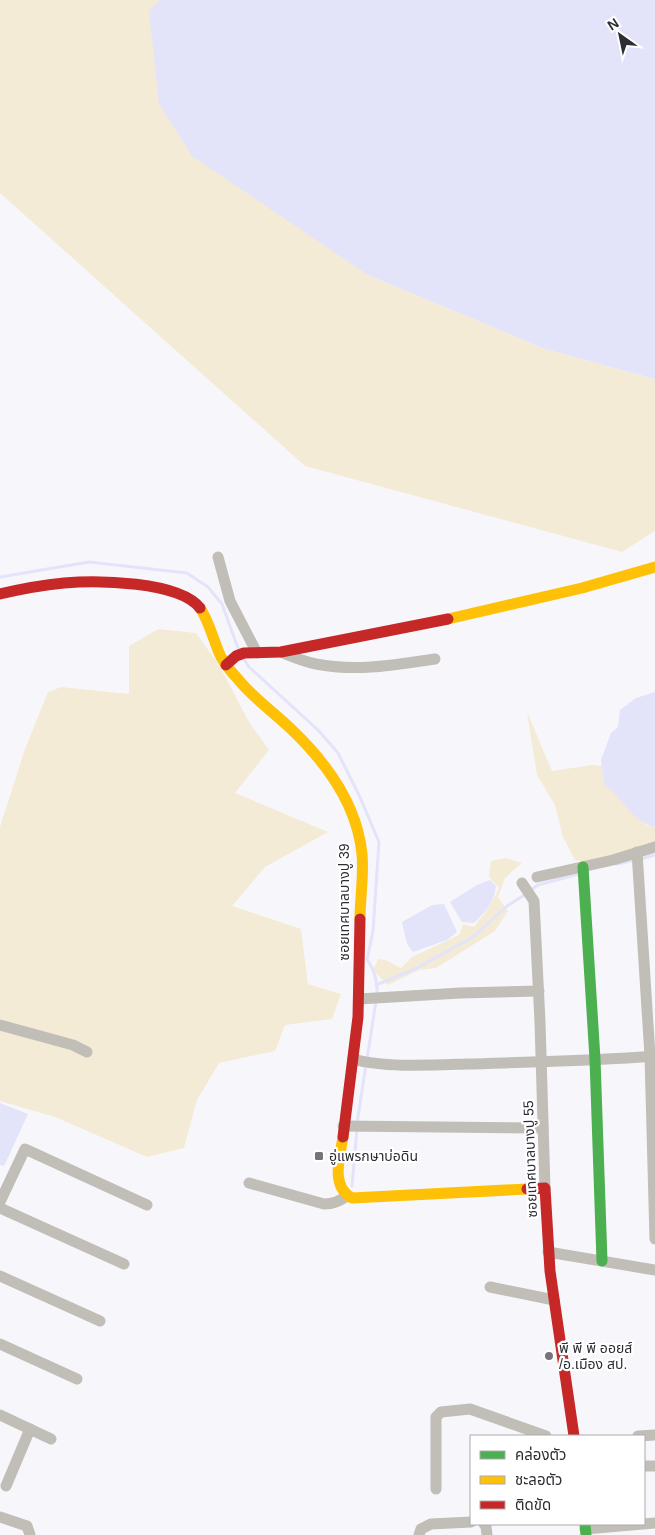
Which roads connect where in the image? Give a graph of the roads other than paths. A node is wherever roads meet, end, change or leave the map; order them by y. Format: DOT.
graph roads {
  1 [pos="218,558"];
  2 [pos="655,567"];
  3 [pos="0,594"];
  4 [pos="281,652"];
  5 [pos="256,653"];
  6 [pos="435,659"];
  7 [pos="226,665"];
  8 [pos="655,847"];
  9 [pos="638,856"];
  10 [pos="583,872"];
  11 [pos="537,877"];
  12 [pos="526,889"];
  13 [pos="539,991"];
  14 [pos="365,998"];
  15 [pos="0,1025"];
  16 [pos="87,1052"];
  17 [pos="653,1056"];
  18 [pos="595,1059"];
  19 [pos="362,1061"];
  20 [pos="542,1062"];
  21 [pos="352,1126"];
  22 [pos="544,1128"];
  23 [pos="250,1183"];
  24 [pos="546,1188"];
  25 [pos="347,1196"];
  26 [pos="0,1202"];
  27 [pos="147,1205"];
  28 [pos="0,1208"];
  29 [pos="655,1239"];
  30 [pos="548,1252"];
  31 [pos="602,1261"];
  32 [pos="124,1264"];
  33 [pos="655,1270"];
  34 [pos="0,1276"];
  35 [pos="490,1287"];
  36 [pos="554,1300"];
  37 [pos="100,1321"];
  38 [pos="0,1344"];
  39 [pos="77,1379"];
  40 [pos="0,1415"];
  41 [pos="30,1430"];
  42 [pos="543,1435"];
  43 [pos="574,1435"];
  44 [pos="51,1439"];
  45 [pos="6,1486"];
  46 [pos="436,1488"];
  47 [pos="0,1517"];
  48 [pos="470,1522"];
  49 [pos="632,1525"];
  50 [pos="585,1529"];
  51 [pos="30,1535"];
  52 [pos="419,1535"];
  1 -- 5 [label="street"];
  2 -- 4 [label="street"];
  3 -- 7 [label="street, ซอยเทศบาลบางปู 39"];
  4 -- 5 [label="street"];
  4 -- 6 [label="street"];
  5 -- 7 [label="street"];
  7 -- 14 [label="street, ซอยเทศบาลบางปู 39"];
  8 -- 9 [label="street"];
  9 -- 10 [label="street"];
  9 -- 17 [label="street"];
  10 -- 11 [label="street"];
  10 -- 18 [label="street"];
  12 -- 13 [label="street, ซอยเทศบาลบางปู 55"];
  13 -- 14 [label="street"];
  13 -- 20 [label="street, ซอยเทศบาลบางปู 55"];
  14 -- 19 [label="street, ซอยเทศบาลบางปู 39"];
  15 -- 16 [label="street"];
  17 -- 18 [label="street"];
  17 -- 29 [label="street"];
  18 -- 20 [label="street"];
  18 -- 31 [label="street"];
  19 -- 20 [label="street"];
  19 -- 21 [label="street, ซอยเทศบาลบางปู 39"];
  20 -- 22 [label="street, ซอยเทศบาลบางปู 55"];
  21 -- 22 [label="street"];
  21 -- 25 [label="street, ซอยเทศบาลบางปู 39"];
  22 -- 24 [label="street, ซอยเทศบาลบางปู 55"];
  23 -- 25 [label="street"];
  24 -- 25 [label="street"];
  24 -- 30 [label="street, ซอยเทศบาลบางปู 55"];
  26 -- 27 [label="street"];
  28 -- 32 [label="street"];
  30 -- 31 [label="street"];
  30 -- 36 [label="street, ซอยเทศบาลบางปู 55"];
  31 -- 33 [label="street"];
  34 -- 37 [label="street"];
  35 -- 36 [label="street"];
  36 -- 43 [label="street, ซอยเทศบาลบางปู 55"];
  38 -- 39 [label="street"];
  40 -- 41 [label="street"];
  41 -- 44 [label="street"];
  41 -- 45 [label="street"];
  42 -- 46 [label="street"];
  47 -- 51 [label="street"];
  48 -- 52 [label="street"];
  49 -- 50 [label="street"];
}
